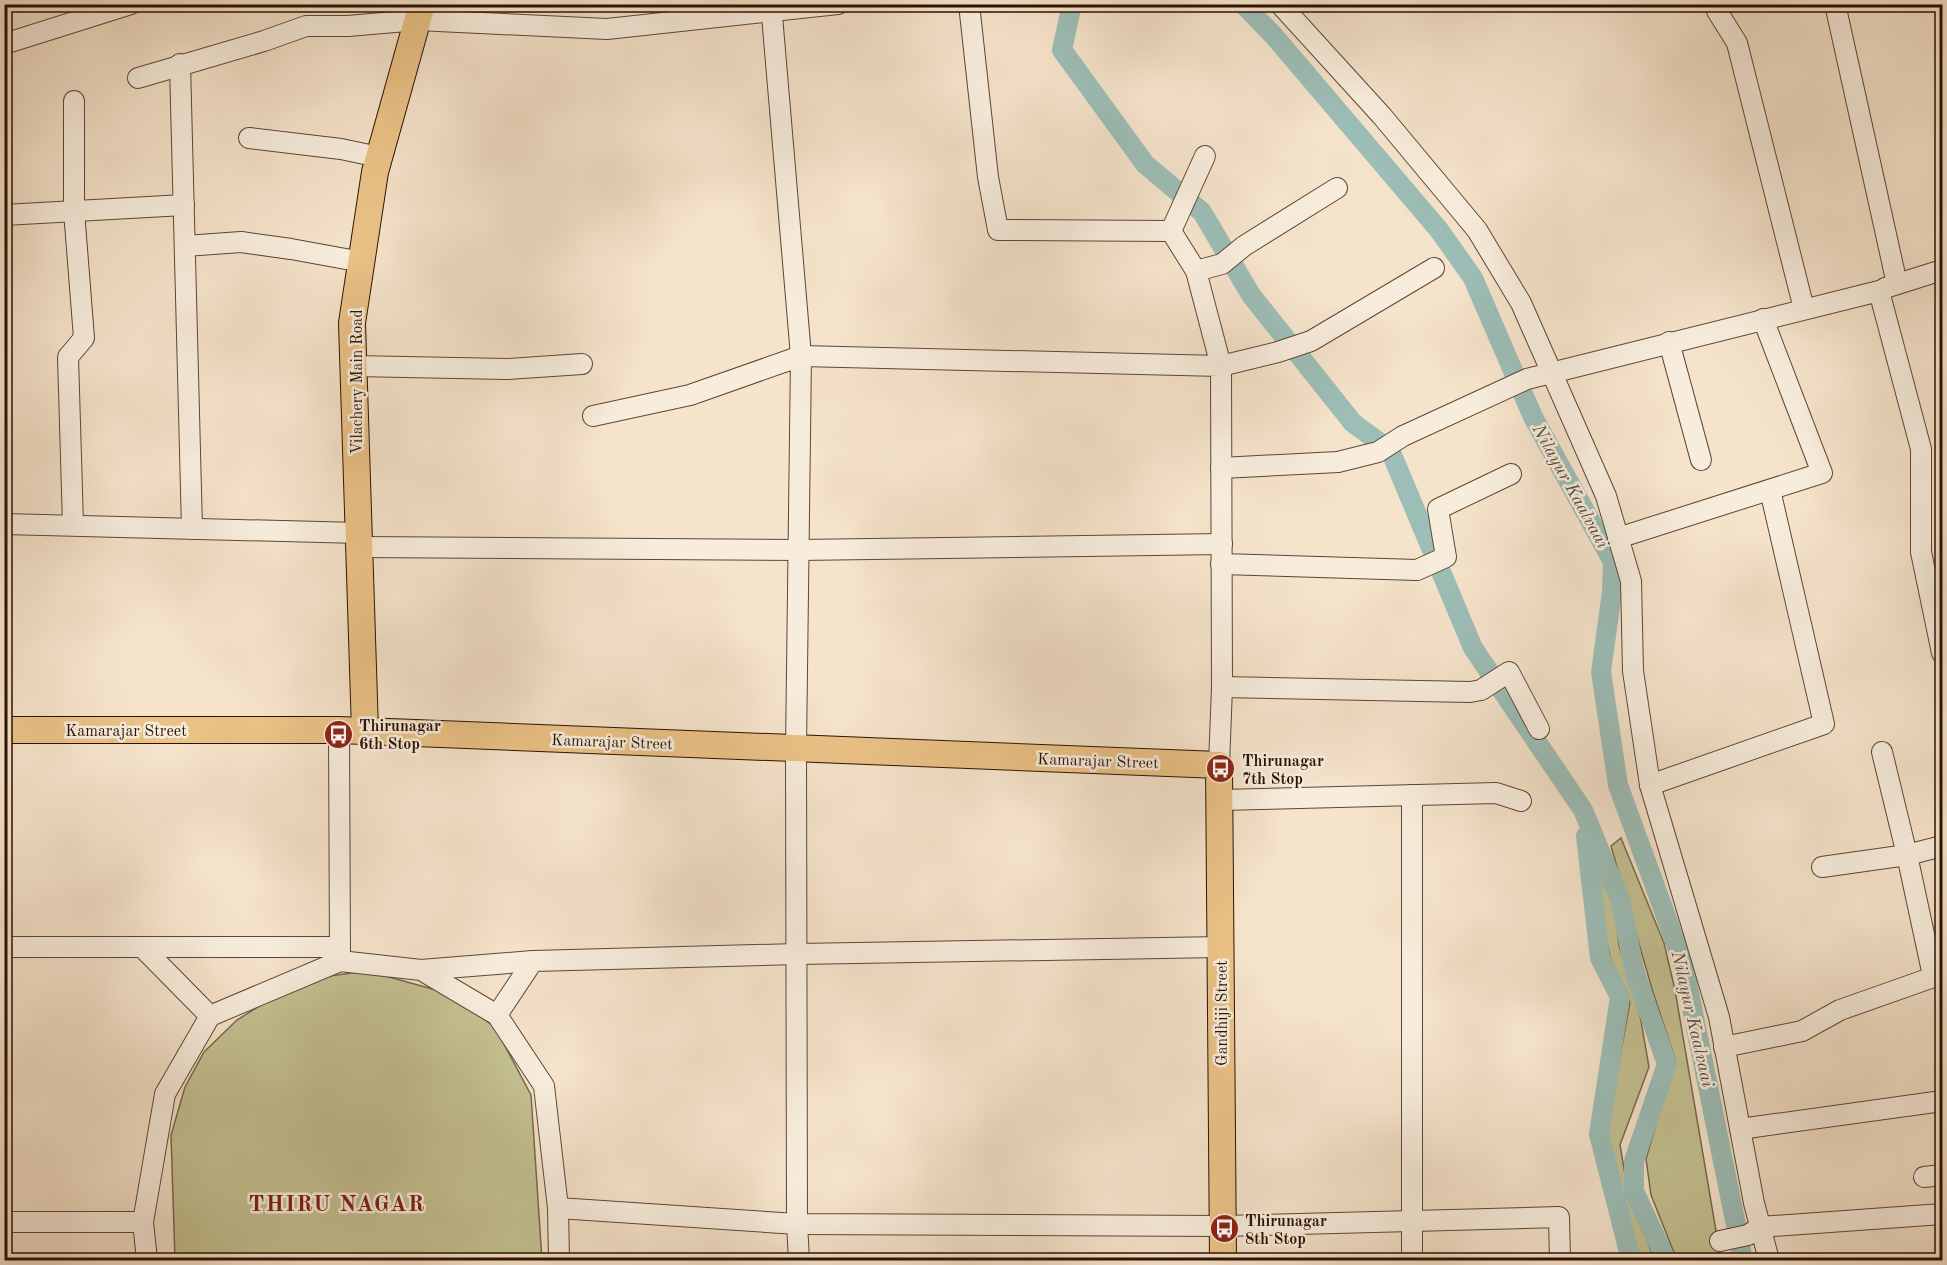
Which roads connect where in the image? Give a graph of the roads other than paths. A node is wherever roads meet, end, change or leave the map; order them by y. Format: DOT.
graph roads {
  1 [pos="131,4"];
  2 [pos="838,4"];
  3 [pos="969,4"];
  4 [pos="1280,4"];
  5 [pos="1718,4"];
  6 [pos="1834,4"];
  7 [pos="772,8"];
  8 [pos="420,12"];
  9 [pos="4,44"];
  10 [pos="180,64"];
  11 [pos="138,78"];
  12 [pos="74,101"];
  13 [pos="249,138"];
  14 [pos="1206,156"];
  15 [pos="379,157"];
  16 [pos="1337,188"];
  17 [pos="184,206"];
  18 [pos="74,211"];
  19 [pos="4,214"];
  20 [pos="1171,231"];
  21 [pos="185,246"];
  22 [pos="362,262"];
  23 [pos="1434,268"];
  24 [pos="1942,270"];
  25 [pos="1196,271"];
  26 [pos="1888,287"];
  27 [pos="1804,309"];
  28 [pos="1763,319"];
  29 [pos="1669,342"];
  30 [pos="801,356"];
  31 [pos="582,363"];
  32 [pos="354,366"];
  33 [pos="1221,366"];
  34 [pos="1551,372"];
  35 [pos="593,417"];
  36 [pos="1701,460"];
  37 [pos="1221,468"];
  38 [pos="1511,474"];
  39 [pos="1770,490"];
  40 [pos="4,524"];
  41 [pos="73,525"];
  42 [pos="192,529"];
  43 [pos="1618,538"];
  44 [pos="359,540"];
  45 [pos="1222,544"];
  46 [pos="799,550"];
  47 [pos="1221,564"];
  48 [pos="1942,653"];
  49 [pos="1221,687"];
  50 [pos="1539,729"];
  51 [pos="4,730"];
  52 [pos="339,730"];
  53 [pos="365,731"];
  54 [pos="796,748"];
  55 [pos="1882,752"];
  56 [pos="1220,765"];
  57 [pos="1650,785"];
  58 [pos="1412,795"];
  59 [pos="1220,800"];
  60 [pos="1521,801"];
  61 [pos="1942,846"];
  62 [pos="1907,855"];
  63 [pos="1822,867"];
  64 [pos="4,947"];
  65 [pos="142,947"];
  66 [pos="1221,947"];
  67 [pos="340,954"];
  68 [pos="797,954"];
  69 [pos="533,961"];
  70 [pos="421,970"];
  71 [pos="1938,975"];
  72 [pos="497,1015"];
  73 [pos="210,1016"];
  74 [pos="1724,1047"];
  75 [pos="1942,1101"];
  76 [pos="1740,1129"];
  77 [pos="558,1208"];
  78 [pos="1942,1214"];
  79 [pos="4,1222"];
  80 [pos="143,1222"];
  81 [pos="1411,1222"];
  82 [pos="797,1224"];
  83 [pos="1223,1226"];
  84 [pos="1754,1231"];
  85 [pos="1720,1241"];
  86 [pos="147,1260"];
  87 [pos="559,1260"];
  88 [pos="799,1260"];
  89 [pos="1223,1260"];
  90 [pos="1412,1260"];
  91 [pos="1560,1260"];
  92 [pos="1769,1260"];
  1 -- 9 [label="street"];
  2 -- 7 [label="street"];
  3 -- 20 [label="street"];
  4 -- 34 [label="street"];
  5 -- 27 [label="street"];
  6 -- 26 [label="street"];
  7 -- 8 [label="street"];
  7 -- 30 [label="street"];
  8 -- 10 [label="street"];
  8 -- 15 [label="main road, Vilachery Main Road"];
  10 -- 11 [label="street"];
  10 -- 17 [label="street"];
  12 -- 18 [label="street"];
  13 -- 15 [label="street"];
  14 -- 20 [label="street"];
  15 -- 22 [label="main road, Vilachery Main Road"];
  16 -- 25 [label="street"];
  17 -- 18 [label="street"];
  17 -- 21 [label="street"];
  18 -- 19 [label="street"];
  18 -- 41 [label="street"];
  20 -- 25 [label="street"];
  21 -- 22 [label="street"];
  21 -- 42 [label="street"];
  22 -- 32 [label="main road, Vilachery Main Road"];
  23 -- 33 [label="street"];
  24 -- 26 [label="street"];
  25 -- 33 [label="street"];
  26 -- 27 [label="street"];
  26 -- 48 [label="street"];
  27 -- 28 [label="street"];
  28 -- 29 [label="street"];
  28 -- 39 [label="street"];
  29 -- 34 [label="street"];
  29 -- 36 [label="street"];
  30 -- 33 [label="street"];
  30 -- 35 [label="street"];
  30 -- 46 [label="street"];
  31 -- 32 [label="street"];
  32 -- 44 [label="main road, Vilachery Main Road"];
  33 -- 37 [label="street"];
  34 -- 37 [label="street"];
  34 -- 43 [label="street"];
  37 -- 45 [label="street"];
  38 -- 47 [label="street"];
  39 -- 43 [label="street"];
  39 -- 57 [label="street"];
  40 -- 41 [label="street"];
  41 -- 42 [label="street"];
  42 -- 44 [label="street"];
  43 -- 57 [label="street"];
  44 -- 46 [label="street"];
  44 -- 53 [label="main road, Vilachery Main Road"];
  45 -- 46 [label="street"];
  45 -- 47 [label="street"];
  46 -- 54 [label="street"];
  47 -- 49 [label="street"];
  49 -- 50 [label="street"];
  49 -- 56 [label="street"];
  51 -- 52 [label="main road, Kamarajar Street"];
  52 -- 53 [label="main road, Kamarajar Street"];
  52 -- 67 [label="street"];
  53 -- 54 [label="main road, Kamarajar Street"];
  54 -- 56 [label="main road, Kamarajar Street"];
  54 -- 68 [label="street"];
  55 -- 62 [label="street"];
  56 -- 59 [label="main road, Gandhiji Street"];
  57 -- 74 [label="street"];
  58 -- 59 [label="street"];
  58 -- 60 [label="street"];
  58 -- 81 [label="street"];
  59 -- 66 [label="main road, Gandhiji Street"];
  61 -- 62 [label="street"];
  62 -- 63 [label="street"];
  62 -- 71 [label="street"];
  64 -- 65 [label="street"];
  65 -- 67 [label="street"];
  65 -- 73 [label="street"];
  66 -- 68 [label="street"];
  66 -- 83 [label="main road, Gandhiji Street"];
  67 -- 70 [label="street"];
  67 -- 73 [label="street"];
  68 -- 69 [label="street"];
  68 -- 82 [label="street"];
  69 -- 70 [label="street"];
  69 -- 72 [label="street"];
  70 -- 72 [label="street"];
  71 -- 74 [label="street"];
  72 -- 77 [label="street"];
  73 -- 80 [label="street"];
  74 -- 76 [label="street"];
  75 -- 76 [label="street"];
  76 -- 84 [label="street"];
  77 -- 82 [label="street"];
  77 -- 87 [label="street"];
  78 -- 84 [label="street"];
  79 -- 80 [label="street"];
  80 -- 86 [label="street"];
  81 -- 83 [label="street"];
  81 -- 90 [label="street"];
  81 -- 91 [label="street"];
  82 -- 83 [label="street"];
  82 -- 88 [label="street"];
  83 -- 89 [label="main road, Gandhiji Street"];
  84 -- 85 [label="street"];
  84 -- 92 [label="street"];
}
